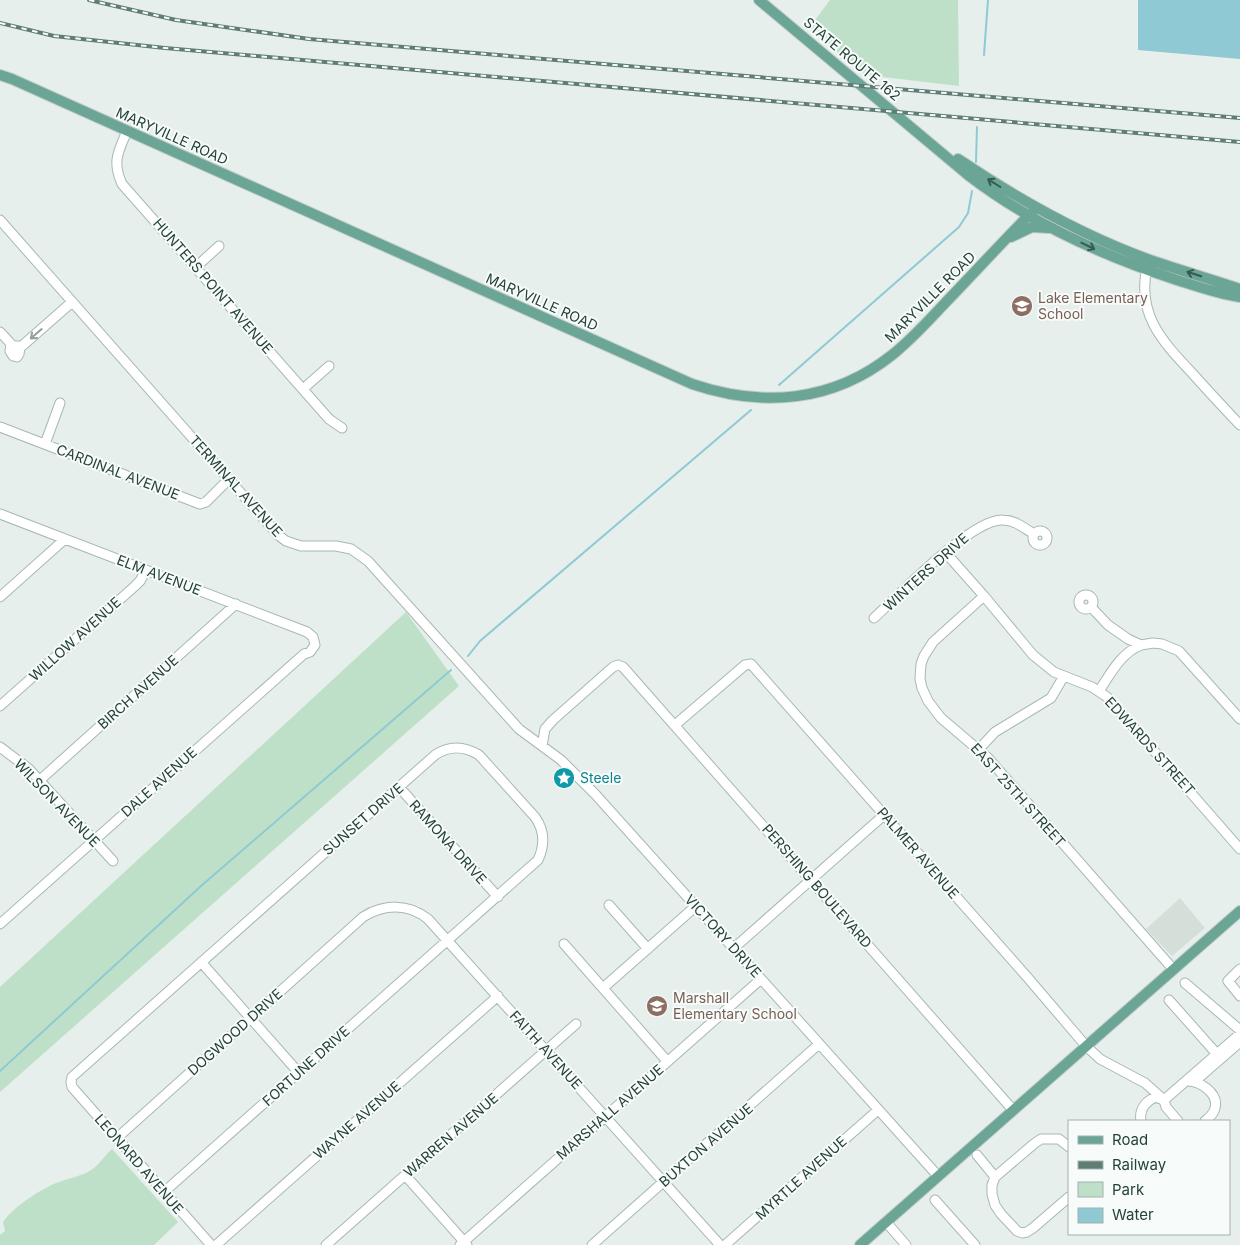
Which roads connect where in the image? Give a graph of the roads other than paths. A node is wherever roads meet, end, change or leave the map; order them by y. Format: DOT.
graph roads {
  1 [pos="759,0"];
  2 [pos="0,75"];
  3 [pos="127,131"];
  4 [pos="928,140"];
  5 [pos="1003,200"];
  6 [pos="1032,212"];
  7 [pos="0,220"];
  8 [pos="1057,230"];
  9 [pos="1004,241"];
  10 [pos="219,246"];
  11 [pos="1148,265"];
  12 [pos="196,267"];
  13 [pos="1240,289"];
  14 [pos="1240,297"];
  15 [pos="72,302"];
  16 [pos="0,332"];
  17 [pos="329,366"];
  18 [pos="303,389"];
  19 [pos="60,403"];
  20 [pos="1238,420"];
  21 [pos="0,427"];
  22 [pos="342,428"];
  23 [pos="45,444"];
  24 [pos="228,480"];
  25 [pos="0,514"];
  26 [pos="1034,534"];
  27 [pos="65,539"];
  28 [pos="945,552"];
  29 [pos="146,570"];
  30 [pos="984,596"];
  31 [pos="0,597"];
  32 [pos="236,604"];
  33 [pos="1091,607"];
  34 [pos="874,618"];
  35 [pos="315,641"];
  36 [pos="1141,645"];
  37 [pos="1064,676"];
  38 [pos="1099,691"];
  39 [pos="0,706"];
  40 [pos="1240,719"];
  41 [pos="675,726"];
  42 [pos="542,746"];
  43 [pos="0,747"];
  44 [pos="979,749"];
  45 [pos="40,780"];
  46 [pos="399,787"];
  47 [pos="884,815"];
  48 [pos="94,840"];
  49 [pos="1240,849"];
  50 [pos="112,861"];
  51 [pos="811,880"];
  52 [pos="498,897"];
  53 [pos="609,905"];
  54 [pos="696,906"];
  55 [pos="1240,910"];
  56 [pos="0,924"];
  57 [pos="353,926"];
  58 [pos="448,941"];
  59 [pos="564,944"];
  60 [pos="734,948"];
  61 [pos="648,949"];
  62 [pos="201,962"];
  63 [pos="1240,969"];
  64 [pos="1173,970"];
  65 [pos="761,978"];
  66 [pos="1185,983"];
  67 [pos="603,988"];
  68 [pos="498,996"];
  69 [pos="1240,996"];
  70 [pos="1169,1000"];
  71 [pos="250,1018"];
  72 [pos="576,1024"];
  73 [pos="1240,1032"];
  74 [pos="1240,1042"];
  75 [pos="819,1044"];
  76 [pos="1086,1046"];
  77 [pos="546,1050"];
  78 [pos="1216,1053"];
  79 [pos="667,1061"];
  80 [pos="299,1073"];
  81 [pos="1191,1081"];
  82 [pos="71,1082"];
  83 [pos="1164,1100"];
  84 [pos="878,1110"];
  85 [pos="1013,1110"];
  86 [pos="605,1116"];
  87 [pos="1141,1120"];
  88 [pos="1177,1120"];
  89 [pos="1207,1120"];
  90 [pos="117,1138"];
  91 [pos="1068,1146"];
  92 [pos="977,1155"];
  93 [pos="406,1175"];
  94 [pos="938,1176"];
  95 [pos="995,1177"];
  96 [pos="664,1182"];
  97 [pos="164,1192"];
  98 [pos="1068,1197"];
  99 [pos="935,1200"];
  100 [pos="886,1222"];
  101 [pos="464,1244"];
  102 [pos="211,1245"];
  103 [pos="216,1245"];
  104 [pos="326,1245"];
  105 [pos="592,1245"];
  106 [pos="720,1245"];
  107 [pos="725,1245"];
  108 [pos="860,1245"];
  109 [pos="906,1245"];
  110 [pos="975,1245"];
  1 -- 4 [label="main road, STATE ROUTE 162"];
  2 -- 3 [label="main road, MARYVILLE ROAD"];
  3 -- 9 [label="main road, MARYVILLE ROAD"];
  3 -- 12 [label="street, HUNTERS POINT AVENUE"];
  4 -- 5 [label="main road, STATE ROUTE 162"];
  6 -- 4 [label="main road, STATE ROUTE 162, one-way"];
  5 -- 6 [label="main road, STATE ROUTE 162"];
  5 -- 9 [label="main road"];
  6 -- 8 [label="main road"];
  6 -- 9 [label="main road, MARYVILLE ROAD"];
  6 -- 11 [label="main road"];
  7 -- 15 [label="street, TERMINAL AVENUE"];
  8 -- 9 [label="main road"];
  8 -- 11 [label="main road, one-way"];
  10 -- 12 [label="street"];
  13 -- 11 [label="main road, one-way"];
  11 -- 14 [label="main road"];
  11 -- 20 [label="street"];
  12 -- 18 [label="street, HUNTERS POINT AVENUE"];
  15 -- 16 [label="street, one-way"];
  15 -- 24 [label="street, TERMINAL AVENUE"];
  17 -- 18 [label="street"];
  18 -- 22 [label="street, HUNTERS POINT AVENUE"];
  19 -- 23 [label="street"];
  21 -- 23 [label="street, CARDINAL AVENUE"];
  23 -- 24 [label="street, CARDINAL AVENUE"];
  24 -- 42 [label="street, TERMINAL AVENUE"];
  25 -- 27 [label="street, ELM AVENUE"];
  26 -- 28 [label="street, WINTERS DRIVE"];
  27 -- 29 [label="street, ELM AVENUE"];
  27 -- 31 [label="street"];
  28 -- 30 [label="street, EDWARDS STREET"];
  28 -- 34 [label="street, WINTERS DRIVE"];
  29 -- 32 [label="street, ELM AVENUE"];
  29 -- 39 [label="street, WILLOW AVENUE"];
  30 -- 37 [label="street, EDWARDS STREET"];
  30 -- 44 [label="street, EAST 25TH STREET"];
  32 -- 35 [label="street, ELM AVENUE"];
  32 -- 45 [label="street, BIRCH AVENUE"];
  33 -- 36 [label="street"];
  35 -- 48 [label="street, DALE AVENUE"];
  36 -- 38 [label="street"];
  36 -- 40 [label="street"];
  37 -- 38 [label="street, EDWARDS STREET"];
  37 -- 44 [label="street"];
  38 -- 49 [label="street, EDWARDS STREET"];
  41 -- 42 [label="street, PERSHING BOULEVARD"];
  41 -- 47 [label="street, PALMER AVENUE"];
  41 -- 51 [label="street, PERSHING BOULEVARD"];
  42 -- 54 [label="street, VICTORY DRIVE"];
  43 -- 45 [label="street, WILSON AVENUE"];
  44 -- 64 [label="street, EAST 25TH STREET"];
  45 -- 48 [label="street, WILSON AVENUE"];
  46 -- 52 [label="street, RAMONA DRIVE"];
  46 -- 52 [label="street, SUNSET DRIVE"];
  46 -- 62 [label="street, SUNSET DRIVE"];
  47 -- 51 [label="street"];
  47 -- 76 [label="street, PALMER AVENUE"];
  48 -- 50 [label="street, WILSON AVENUE"];
  48 -- 56 [label="street, DALE AVENUE"];
  51 -- 60 [label="street"];
  51 -- 85 [label="street, PERSHING BOULEVARD"];
  52 -- 58 [label="street, SUNSET DRIVE"];
  53 -- 61 [label="street"];
  54 -- 60 [label="street, VICTORY DRIVE"];
  54 -- 61 [label="street"];
  55 -- 64 [label="main road"];
  57 -- 58 [label="street, FAITH AVENUE"];
  57 -- 71 [label="street, DOGWOOD DRIVE"];
  58 -- 68 [label="street, FAITH AVENUE"];
  58 -- 80 [label="street, FORTUNE DRIVE"];
  59 -- 67 [label="street"];
  60 -- 65 [label="street, VICTORY DRIVE"];
  61 -- 67 [label="street"];
  62 -- 71 [label="street"];
  62 -- 82 [label="street, SUNSET DRIVE"];
  63 -- 69 [label="street"];
  64 -- 76 [label="main road"];
  65 -- 75 [label="street, VICTORY DRIVE"];
  65 -- 79 [label="street, MARSHALL AVENUE"];
  66 -- 73 [label="street"];
  67 -- 79 [label="street"];
  68 -- 77 [label="street, FAITH AVENUE"];
  68 -- 103 [label="street, WAYNE AVENUE"];
  70 -- 78 [label="street"];
  71 -- 80 [label="street"];
  71 -- 90 [label="street, DOGWOOD DRIVE"];
  72 -- 77 [label="street, WARREN AVENUE"];
  73 -- 78 [label="street"];
  74 -- 81 [label="street"];
  75 -- 84 [label="street, VICTORY DRIVE"];
  75 -- 96 [label="street, BUXTON AVENUE"];
  76 -- 83 [label="street, PALMER AVENUE"];
  76 -- 85 [label="main road"];
  77 -- 86 [label="street, FAITH AVENUE"];
  77 -- 93 [label="street, WARREN AVENUE"];
  78 -- 81 [label="street"];
  79 -- 86 [label="street, MARSHALL AVENUE"];
  80 -- 97 [label="street, FORTUNE DRIVE"];
  81 -- 83 [label="street"];
  81 -- 89 [label="street"];
  82 -- 90 [label="street, LEONARD AVENUE"];
  83 -- 87 [label="street"];
  83 -- 88 [label="street, PALMER AVENUE"];
  84 -- 94 [label="street, VICTORY DRIVE"];
  84 -- 107 [label="street, MYRTLE AVENUE"];
  85 -- 94 [label="main road"];
  86 -- 96 [label="street, FAITH AVENUE"];
  86 -- 101 [label="street, MARSHALL AVENUE"];
  90 -- 97 [label="street, LEONARD AVENUE"];
  91 -- 95 [label="street"];
  92 -- 95 [label="street"];
  93 -- 101 [label="street"];
  93 -- 104 [label="street, WARREN AVENUE"];
  94 -- 100 [label="main road"];
  95 -- 98 [label="street"];
  96 -- 105 [label="street, BUXTON AVENUE"];
  96 -- 106 [label="street, FAITH AVENUE"];
  97 -- 102 [label="street, LEONARD AVENUE"];
  99 -- 110 [label="street"];
  100 -- 108 [label="main road"];
  100 -- 109 [label="street"];
}
